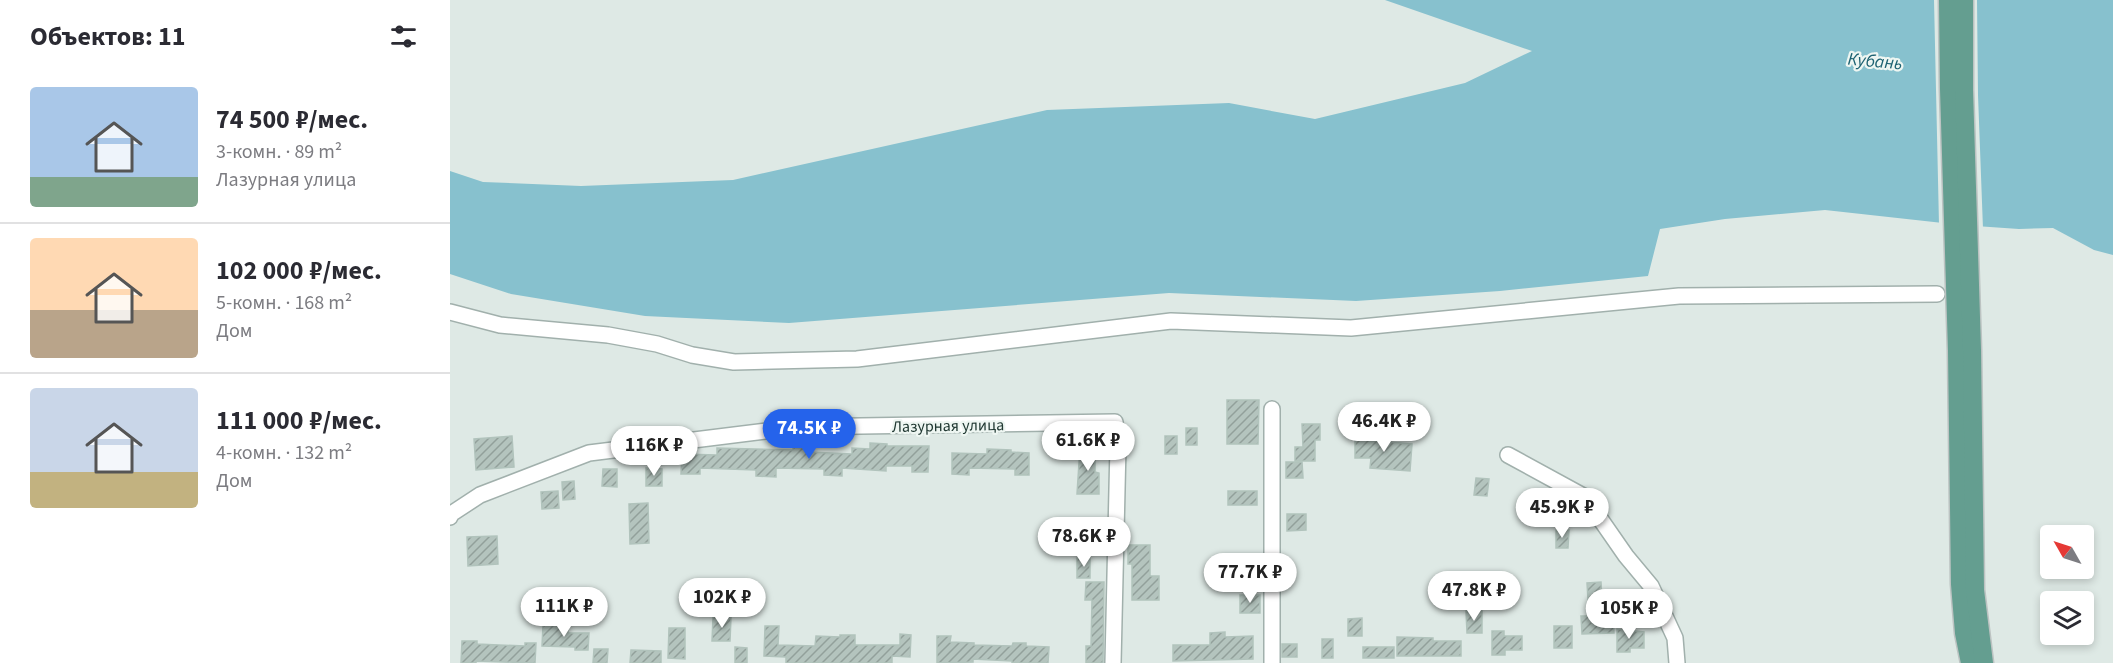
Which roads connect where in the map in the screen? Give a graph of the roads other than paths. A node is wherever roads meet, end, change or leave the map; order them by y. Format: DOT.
graph roads {
  1 [pos="1948,0"];
  2 [pos="1964,0"];
  3 [pos="1937,294"];
  4 [pos="450,312"];
  5 [pos="1965,350"];
  6 [pos="1272,409"];
  7 [pos="1508,454"];
  8 [pos="450,517"];
  9 [pos="1113,663"];
  10 [pos="1272,663"];
  11 [pos="1677,663"];
  12 [pos="1970,663"];
  13 [pos="1984,663"];
  1 -- 5 [label="main road"];
  2 -- 5 [label="main road"];
  3 -- 4 [label="street"];
  5 -- 12 [label="main road"];
  5 -- 13 [label="main road"];
  6 -- 10 [label="street"];
  7 -- 11 [label="street"];
  8 -- 9 [label="street, Лазурная улица"];
}
